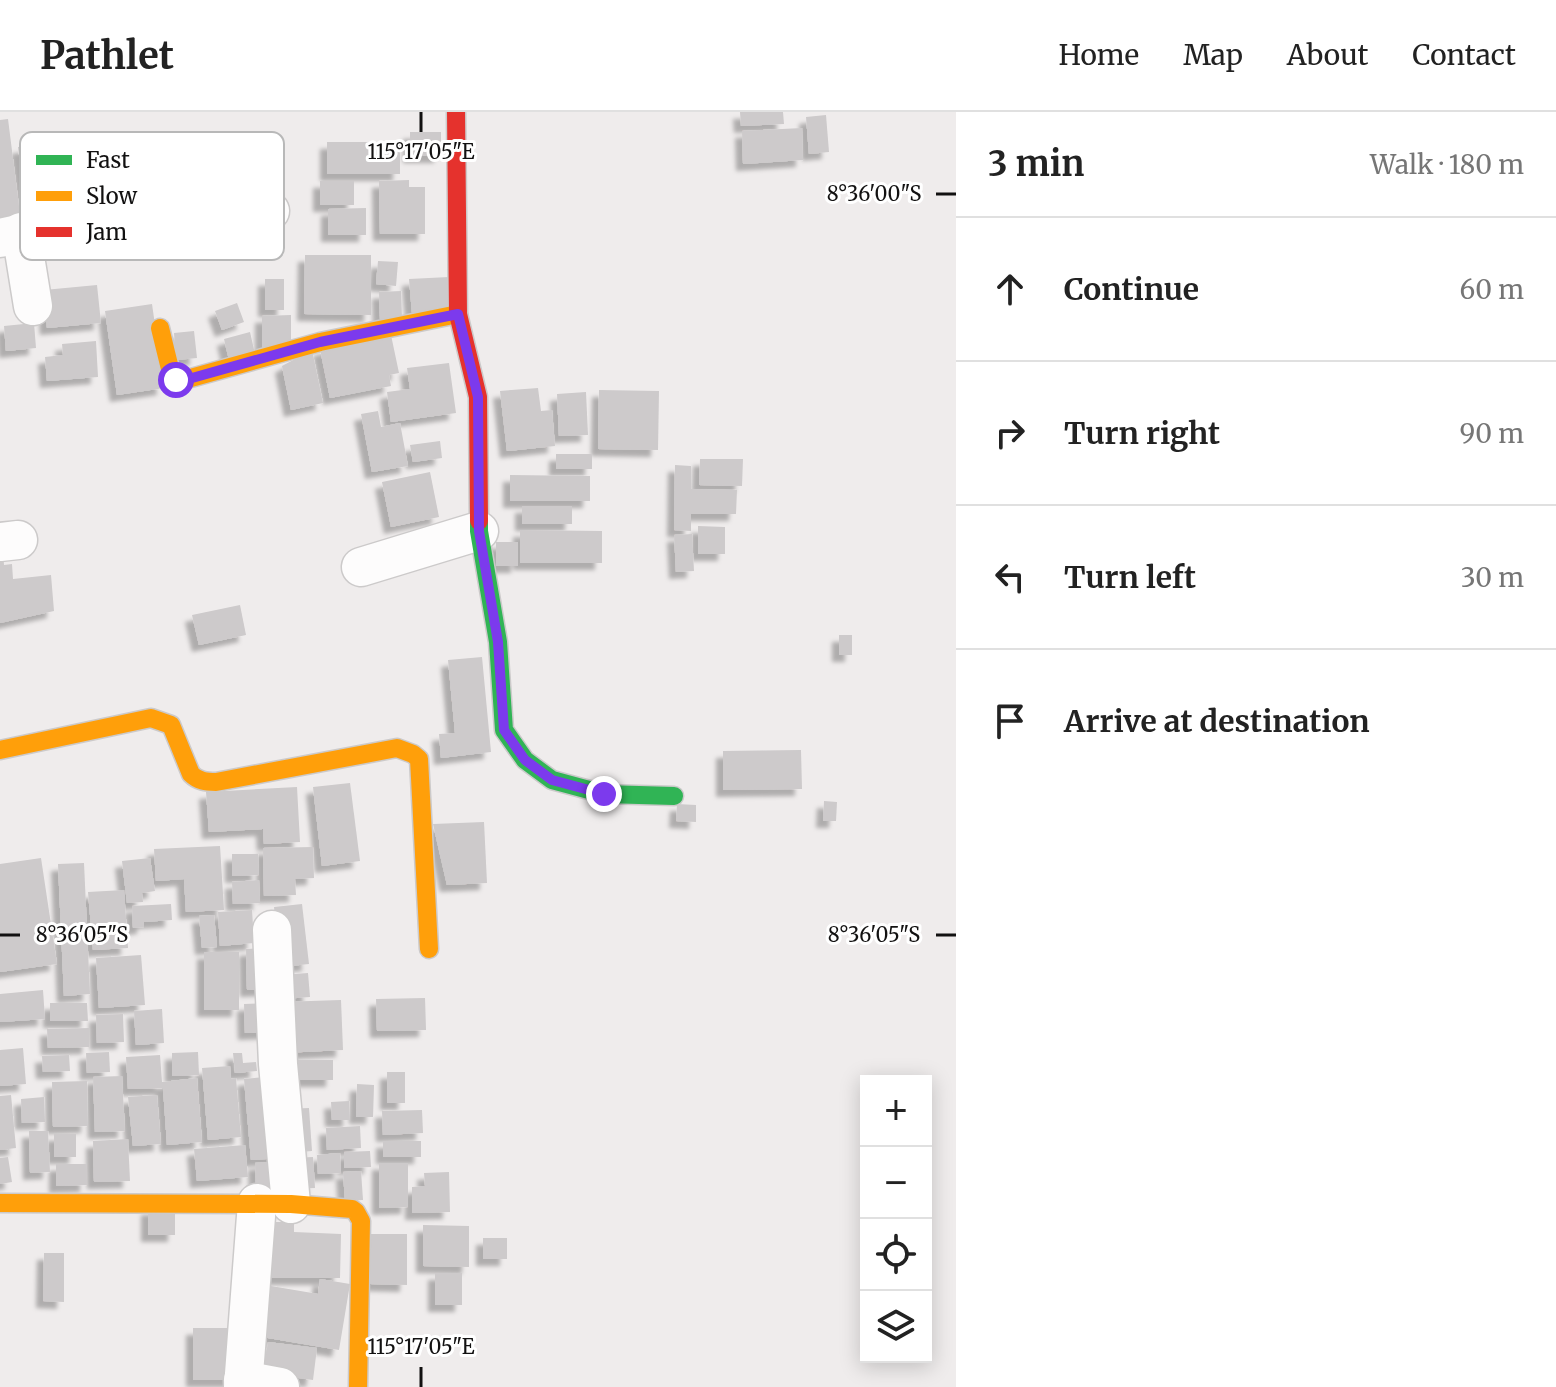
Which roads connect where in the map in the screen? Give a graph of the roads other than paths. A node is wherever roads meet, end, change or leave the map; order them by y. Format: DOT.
graph roads {
  1 [pos="456,112"];
  2 [pos="11,235"];
  3 [pos="33,306"];
  4 [pos="458,314"];
  5 [pos="160,328"];
  6 [pos="479,531"];
  7 [pos="361,567"];
  8 [pos="0,750"];
  9 [pos="674,796"];
  10 [pos="272,930"];
  11 [pos="429,949"];
  12 [pos="0,1203"];
  13 [pos="274,1203"];
  14 [pos="243,1383"];
  15 [pos="280,1387"];
  16 [pos="358,1387"];
  1 -- 4 [label="street"];
  2 -- 3 [label="street"];
  4 -- 5 [label="street"];
  4 -- 6 [label="street"];
  6 -- 7 [label="street"];
  6 -- 9 [label="street"];
  8 -- 11 [label="street"];
  10 -- 13 [label="street"];
  12 -- 13 [label="street"];
  13 -- 14 [label="street"];
  13 -- 16 [label="street"];
  14 -- 15 [label="street"];
}
